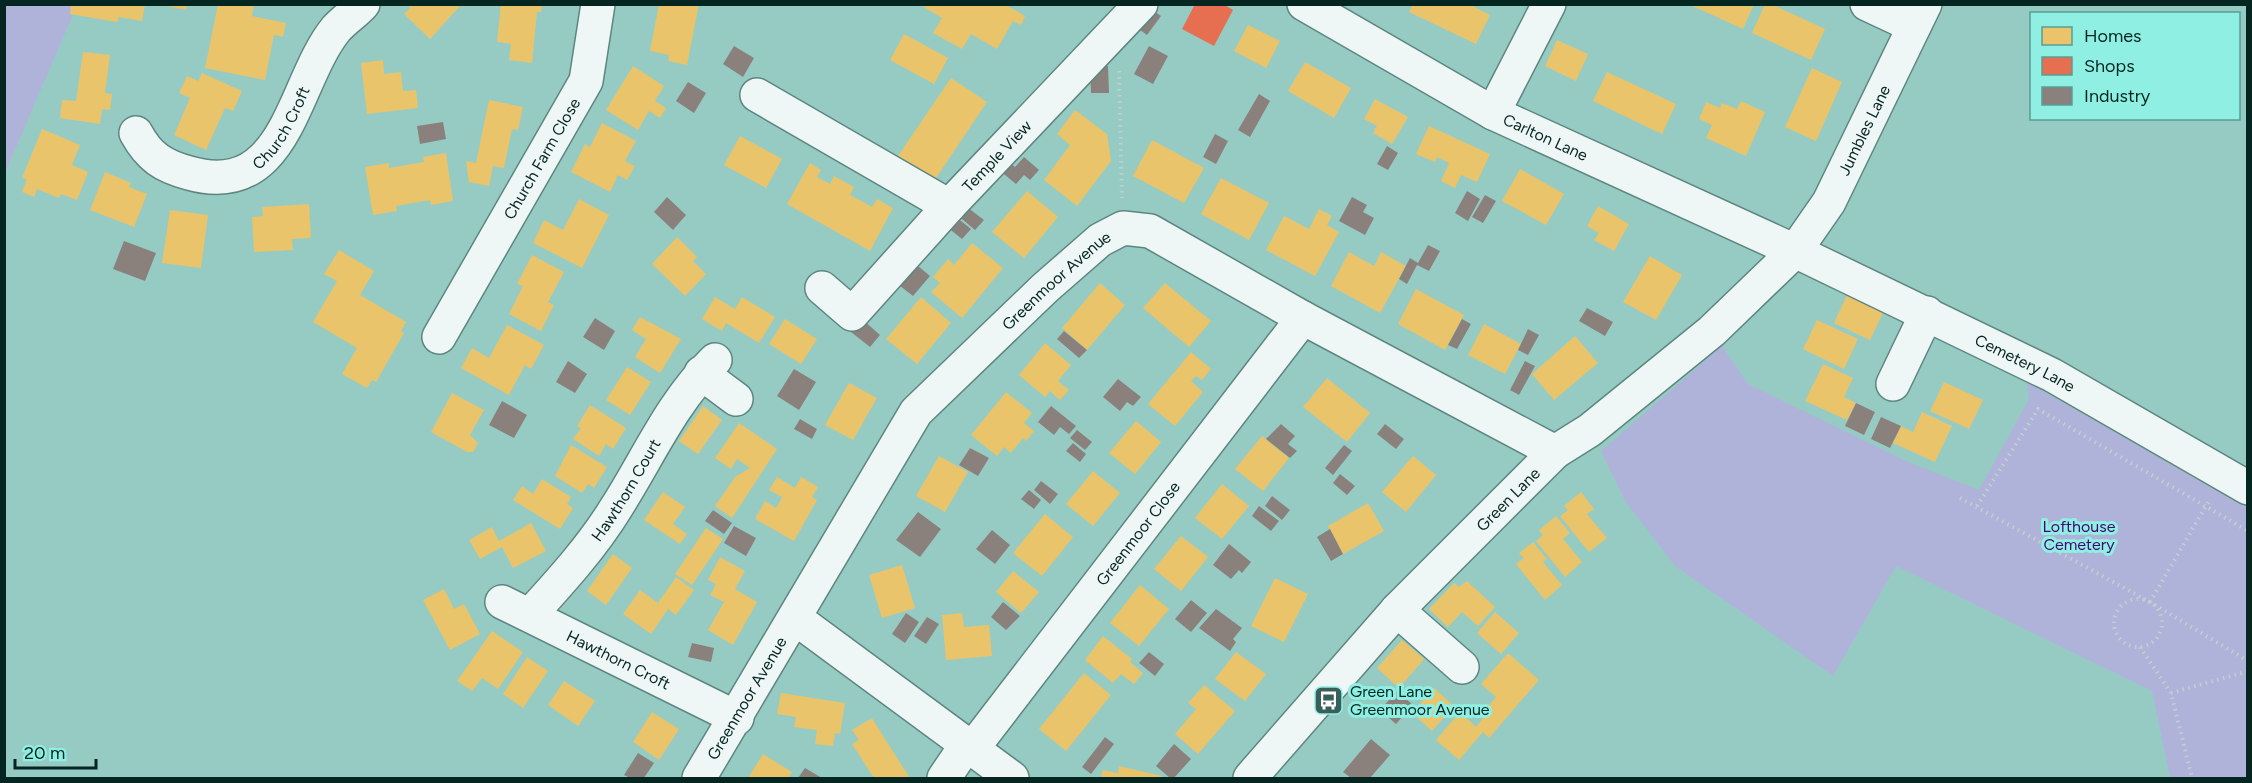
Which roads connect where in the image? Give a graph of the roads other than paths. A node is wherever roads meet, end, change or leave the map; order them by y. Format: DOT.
graph roads {
  1 [pos="363,4"];
  2 [pos="598,4"];
  3 [pos="1141,4"];
  4 [pos="1304,4"];
  5 [pos="1549,4"];
  6 [pos="1867,4"];
  7 [pos="1920,16"];
  8 [pos="757,95"];
  9 [pos="1493,113"];
  10 [pos="136,134"];
  11 [pos="949,206"];
  12 [pos="1796,251"];
  13 [pos="822,288"];
  14 [pos="1927,313"];
  15 [pos="1303,318"];
  16 [pos="439,338"];
  17 [pos="1893,384"];
  18 [pos="736,399"];
  19 [pos="1555,452"];
  20 [pos="2237,481"];
  21 [pos="516,608"];
  22 [pos="1397,610"];
  23 [pos="795,618"];
  24 [pos="1462,667"];
  25 [pos="737,718"];
  26 [pos="969,747"];
  27 [pos="699,778"];
  28 [pos="944,778"];
  29 [pos="1012,778"];
  30 [pos="1250,778"];
  1 -- 10 [label="street, Church Croft"];
  2 -- 16 [label="street, Church Farm Close"];
  3 -- 11 [label="street, Temple View"];
  4 -- 9 [label="street, Carlton Lane"];
  5 -- 9 [label="street"];
  6 -- 7 [label="street"];
  7 -- 12 [label="street, Jumbles Lane"];
  8 -- 11 [label="street"];
  9 -- 12 [label="street, Carlton Lane"];
  11 -- 13 [label="street, Temple View"];
  12 -- 14 [label="street, Cemetery Lane"];
  12 -- 19 [label="street, Green Lane"];
  14 -- 17 [label="street"];
  14 -- 20 [label="street, Cemetery Lane"];
  15 -- 19 [label="street, Greenmoor Avenue"];
  15 -- 23 [label="street, Greenmoor Avenue"];
  15 -- 26 [label="street, Greenmoor Close"];
  18 -- 21 [label="street, Hawthorn Court"];
  19 -- 22 [label="street, Green Lane"];
  21 -- 25 [label="street, Hawthorn Croft"];
  22 -- 24 [label="street"];
  22 -- 30 [label="street, Green Lane"];
  23 -- 25 [label="street, Greenmoor Avenue"];
  23 -- 26 [label="street, Greenmoor Avenue"];
  25 -- 27 [label="street, Greenmoor Avenue"];
  26 -- 28 [label="street, Greenmoor Close"];
  26 -- 29 [label="street, Greenmoor Avenue"];
}
